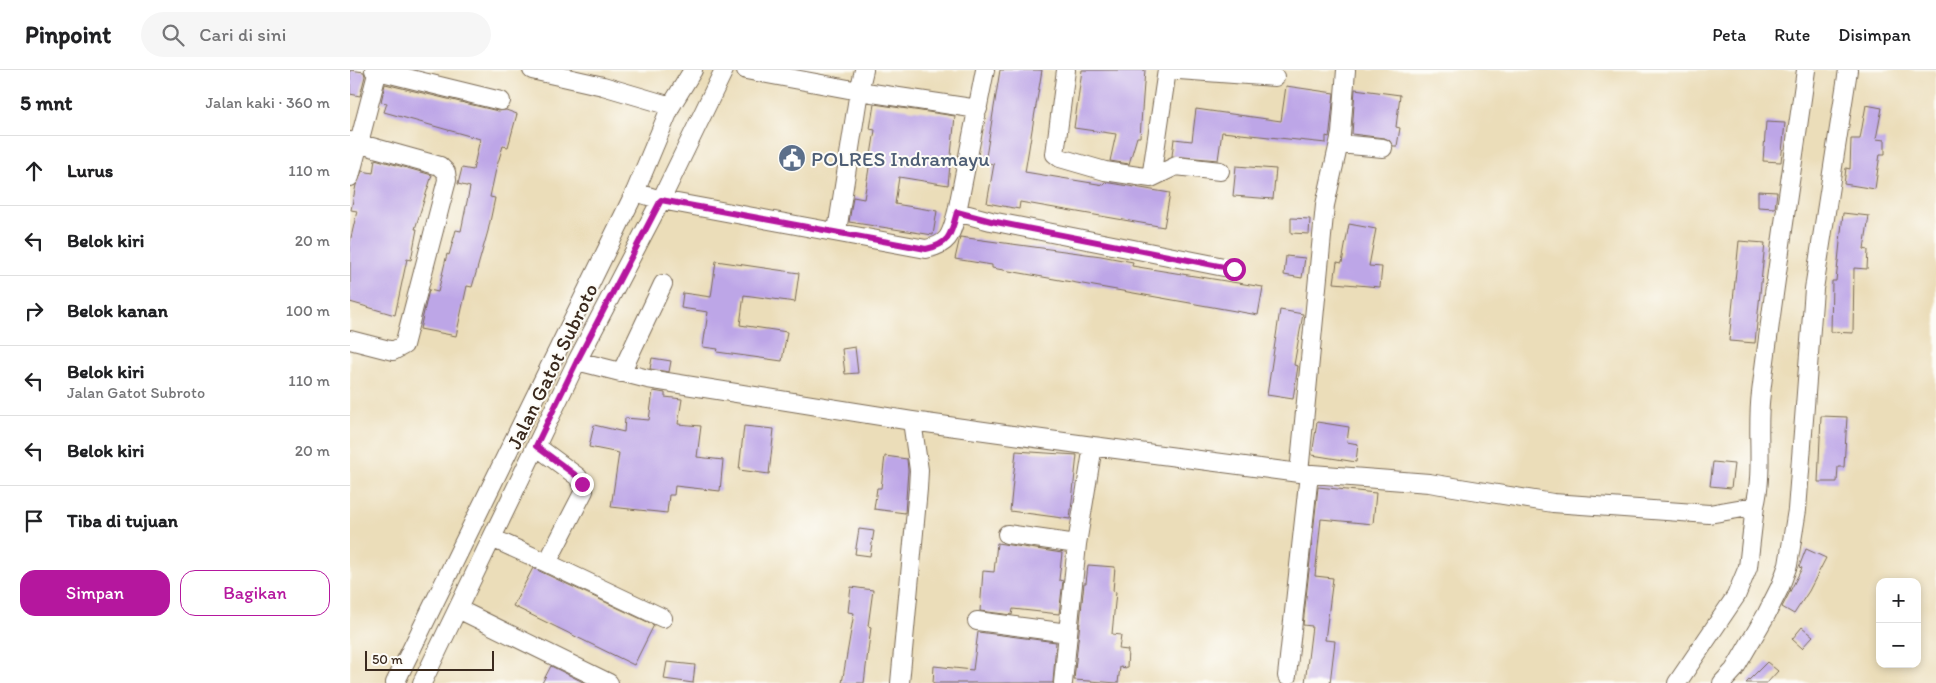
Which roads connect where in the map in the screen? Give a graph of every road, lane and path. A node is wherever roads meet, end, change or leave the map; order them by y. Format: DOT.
graph roads {
  1 [pos="377,70"];
  2 [pos="532,70"];
  3 [pos="693,70"];
  4 [pos="724,70"];
  5 [pos="746,70"];
  6 [pos="864,70"];
  7 [pos="986,70"];
  8 [pos="1066,70"];
  9 [pos="1167,70"];
  10 [pos="1179,70"];
  11 [pos="1346,70"];
  12 [pos="1806,70"];
  13 [pos="1848,70"];
  14 [pos="1275,77"];
  15 [pos="858,91"];
  16 [pos="500,101"];
  17 [pos="671,106"];
  18 [pos="978,109"];
  19 [pos="354,142"];
  20 [pos="1339,144"];
  21 [pos="1383,148"];
  22 [pos="1220,171"];
  23 [pos="350,177"];
  24 [pos="1152,178"];
  25 [pos="636,192"];
  26 [pos="661,200"];
  27 [pos="957,212"];
  28 [pos="837,231"];
  29 [pos="1234,269"];
  30 [pos="663,284"];
  31 [pos="350,340"];
  32 [pos="577,361"];
  33 [pos="621,373"];
  34 [pos="912,421"];
  35 [pos="536,446"];
  36 [pos="1093,446"];
  37 [pos="1304,473"];
  38 [pos="1755,506"];
  39 [pos="1007,534"];
  40 [pos="492,538"];
  41 [pos="1077,544"];
  42 [pos="547,563"];
  43 [pos="458,609"];
  44 [pos="662,618"];
  45 [pos="977,621"];
  46 [pos="1068,633"];
  47 [pos="1287,676"];
  48 [pos="395,683"];
  49 [pos="422,683"];
  50 [pos="609,683"];
  51 [pos="900,683"];
  52 [pos="1063,683"];
  53 [pos="1676,683"];
  54 [pos="1722,683"];
  1 -- 16 [label="street"];
  1 -- 19 [label="street"];
  2 -- 17 [label="street"];
  3 -- 17 [label="street, Jalan Gatot Subroto"];
  4 -- 26 [label="street, Jalan Gatot Subroto"];
  5 -- 15 [label="street"];
  6 -- 15 [label="street"];
  7 -- 18 [label="street"];
  8 -- 24 [label="street"];
  9 -- 24 [label="street"];
  10 -- 14 [label="street"];
  11 -- 20 [label="street"];
  12 -- 38 [label="street"];
  13 -- 54 [label="street"];
  15 -- 18 [label="street"];
  15 -- 28 [label="street"];
  17 -- 25 [label="street, Jalan Gatot Subroto"];
  18 -- 27 [label="street"];
  19 -- 23 [label="street"];
  19 -- 31 [label="street"];
  20 -- 21 [label="street"];
  20 -- 37 [label="street"];
  22 -- 24 [label="street"];
  25 -- 26 [label="street"];
  25 -- 48 [label="street, Jalan Gatot Subroto"];
  26 -- 28 [label="street"];
  26 -- 32 [label="street, Jalan Gatot Subroto"];
  27 -- 28 [label="street"];
  27 -- 29 [label="street"];
  30 -- 33 [label="street"];
  32 -- 33 [label="street"];
  32 -- 35 [label="street, Jalan Gatot Subroto"];
  33 -- 34 [label="street"];
  34 -- 36 [label="street"];
  34 -- 51 [label="street"];
  35 -- 40 [label="street, Jalan Gatot Subroto"];
  35 -- 42 [label="street"];
  36 -- 37 [label="street"];
  36 -- 41 [label="street"];
  37 -- 38 [label="street"];
  37 -- 47 [label="street"];
  38 -- 53 [label="street"];
  39 -- 41 [label="street"];
  40 -- 42 [label="street"];
  40 -- 43 [label="street, Jalan Gatot Subroto"];
  41 -- 46 [label="street"];
  42 -- 44 [label="street"];
  43 -- 49 [label="street, Jalan Gatot Subroto"];
  43 -- 50 [label="street"];
  45 -- 46 [label="street"];
  46 -- 52 [label="street"];
}
